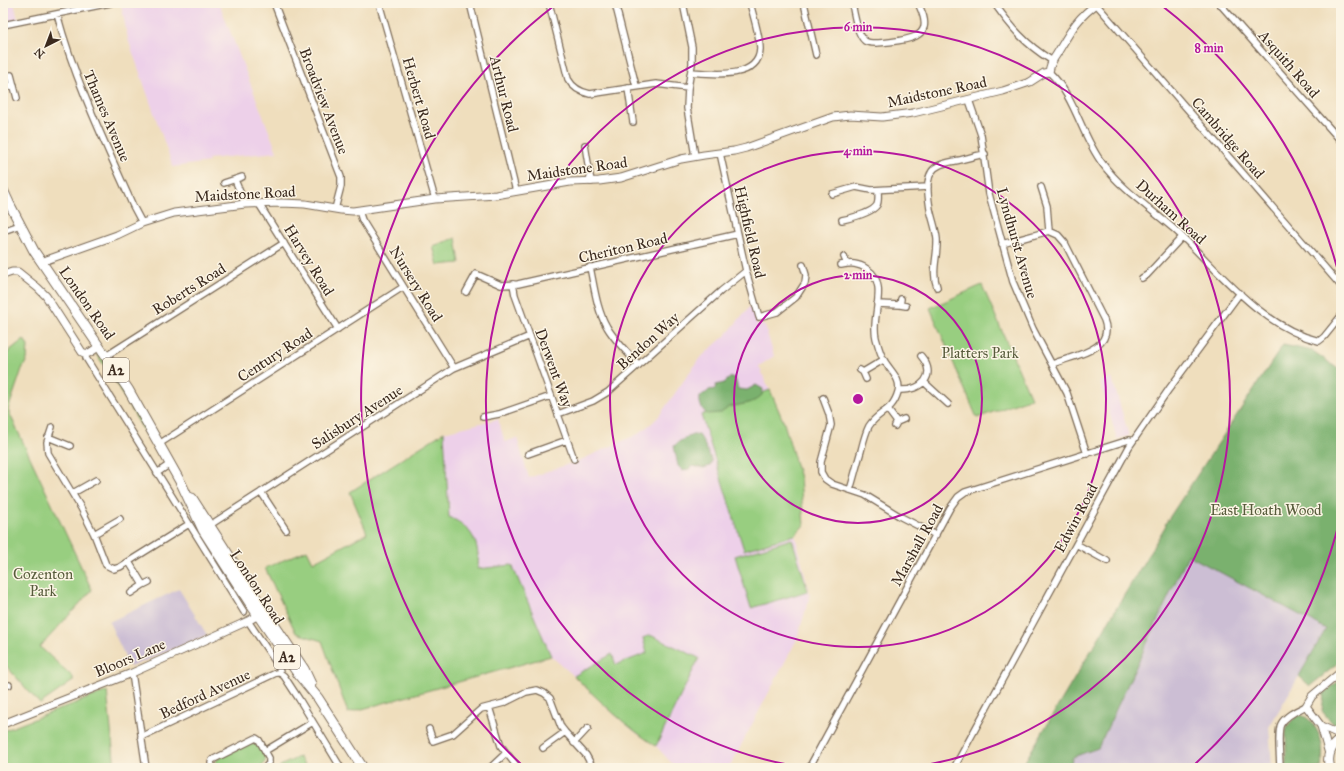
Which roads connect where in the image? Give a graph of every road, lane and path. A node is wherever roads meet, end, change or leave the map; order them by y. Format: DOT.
graph roads {
  1 [pos="110,3"];
  2 [pos="274,3"];
  3 [pos="379,3"];
  4 [pos="470,3"];
  5 [pos="549,3"];
  6 [pos="616,3"];
  7 [pos="683,3"];
  8 [pos="750,3"];
  9 [pos="804,3"];
  10 [pos="852,3"];
  11 [pos="918,3"];
  12 [pos="994,3"];
  13 [pos="1219,3"];
  14 [pos="1097,4"];
  15 [pos="57,14"];
  16 [pos="3,25"];
  17 [pos="816,55"];
  18 [pos="1051,60"];
  19 [pos="691,72"];
  20 [pos="1049,72"];
  21 [pos="11,75"];
  22 [pos="14,85"];
  23 [pos="636,86"];
  24 [pos="3,87"];
  25 [pos="628,88"];
  26 [pos="688,88"];
  27 [pos="17,98"];
  28 [pos="969,100"];
  29 [pos="633,122"];
  30 [pos="1341,141"];
  31 [pos="585,145"];
  32 [pos="720,153"];
  33 [pos="985,154"];
  34 [pos="695,156"];
  35 [pos="242,177"];
  36 [pos="235,180"];
  37 [pos="590,182"];
  38 [pos="224,183"];
  39 [pos="928,187"];
  40 [pos="1041,187"];
  41 [pos="3,190"];
  42 [pos="878,190"];
  43 [pos="516,191"];
  44 [pos="832,194"];
  45 [pos="435,200"];
  46 [pos="245,204"];
  47 [pos="259,204"];
  48 [pos="336,209"];
  49 [pos="359,211"];
  50 [pos="842,220"];
  51 [pos="142,223"];
  52 [pos="20,225"];
  53 [pos="1049,230"];
  54 [pos="3,231"];
  55 [pos="738,234"];
  56 [pos="1182,237"];
  57 [pos="284,243"];
  58 [pos="1002,244"];
  59 [pos="844,257"];
  60 [pos="41,262"];
  61 [pos="803,265"];
  62 [pos="590,267"];
  63 [pos="746,271"];
  64 [pos="3,275"];
  65 [pos="1142,278"];
  66 [pos="513,284"];
  67 [pos="1341,286"];
  68 [pos="403,287"];
  69 [pos="937,287"];
  70 [pos="466,292"];
  71 [pos="1240,293"];
  72 [pos="902,303"];
  73 [pos="877,304"];
  74 [pos="1341,316"];
  75 [pos="338,329"];
  76 [pos="530,336"];
  77 [pos="99,346"];
  78 [pos="86,354"];
  79 [pos="106,356"];
  80 [pos="921,356"];
  81 [pos="883,360"];
  82 [pos="1052,364"];
  83 [pos="639,365"];
  84 [pos="454,368"];
  85 [pos="866,379"];
  86 [pos="924,382"];
  87 [pos="899,390"];
  88 [pos="551,396"];
  89 [pos="823,398"];
  90 [pos="948,404"];
  91 [pos="888,410"];
  92 [pos="558,414"];
  93 [pos="483,417"];
  94 [pos="904,419"];
  95 [pos="52,427"];
  96 [pos="48,437"];
  97 [pos="567,440"];
  98 [pos="1133,441"];
  99 [pos="159,444"];
  100 [pos="70,446"];
  101 [pos="528,454"];
  102 [pos="1087,454"];
  103 [pos="574,459"];
  104 [pos="170,464"];
  105 [pos="157,473"];
  106 [pos="96,480"];
  107 [pos="850,490"];
  108 [pos="261,492"];
  109 [pos="73,494"];
  110 [pos="120,519"];
  111 [pos="189,524"];
  112 [pos="207,528"];
  113 [pos="286,530"];
  114 [pos="94,534"];
  115 [pos="936,535"];
  116 [pos="1076,544"];
  117 [pos="1107,560"];
  118 [pos="129,562"];
  119 [pos="149,582"];
  120 [pos="143,585"];
  121 [pos="131,593"];
  122 [pos="244,612"];
  123 [pos="262,613"];
  124 [pos="248,621"];
  125 [pos="132,672"];
  126 [pos="1341,672"];
  127 [pos="280,673"];
  128 [pos="1306,706"];
  129 [pos="489,708"];
  130 [pos="313,722"];
  131 [pos="3,724"];
  132 [pos="1321,726"];
  133 [pos="588,728"];
  134 [pos="429,729"];
  135 [pos="565,732"];
  136 [pos="1341,735"];
  137 [pos="141,737"];
  138 [pos="1341,738"];
  139 [pos="574,743"];
  140 [pos="543,748"];
  141 [pos="265,751"];
  142 [pos="506,753"];
  143 [pos="1329,754"];
  144 [pos="1330,767"];
  145 [pos="146,768"];
  146 [pos="213,768"];
  147 [pos="265,768"];
  148 [pos="341,768"];
  149 [pos="363,768"];
  150 [pos="490,768"];
  151 [pos="518,768"];
  152 [pos="593,768"];
  153 [pos="809,768"];
  154 [pos="954,768"];
  155 [pos="1280,768"];
  1 -- 15 [label="street"];
  2 -- 48 [label="street, Broadview Avenue"];
  3 -- 45 [label="street, Herbert Road"];
  4 -- 43 [label="street, Arthur Road"];
  5 -- 25 [label="street"];
  6 -- 23 [label="street"];
  7 -- 19 [label="street"];
  8 -- 19 [label="street"];
  9 -- 17 [label="street"];
  10 -- 11 [label="street"];
  12 -- 18 [label="street"];
  13 -- 30 [label="street, Asquith Road"];
  14 -- 18 [label="street"];
  14 -- 67 [label="street, Cambridge Road"];
  15 -- 16 [label="street"];
  15 -- 51 [label="street, Thames Avenue"];
  18 -- 20 [label="street"];
  19 -- 26 [label="street"];
  20 -- 28 [label="street, Maidstone Road"];
  20 -- 56 [label="street, Durham Road"];
  21 -- 22 [label="street"];
  22 -- 24 [label="street"];
  22 -- 27 [label="street"];
  23 -- 25 [label="street"];
  23 -- 26 [label="street"];
  25 -- 29 [label="street"];
  26 -- 34 [label="street"];
  28 -- 32 [label="street, Maidstone Road"];
  28 -- 33 [label="street, Lyndhurst Avenue"];
  31 -- 37 [label="street"];
  32 -- 34 [label="street, Maidstone Road"];
  32 -- 55 [label="street, Highfield Road"];
  33 -- 39 [label="street"];
  33 -- 58 [label="street, Lyndhurst Avenue"];
  34 -- 37 [label="street, Maidstone Road"];
  35 -- 36 [label="street"];
  36 -- 38 [label="street"];
  36 -- 46 [label="street"];
  37 -- 43 [label="street, Maidstone Road"];
  39 -- 42 [label="street"];
  39 -- 69 [label="street"];
  40 -- 53 [label="street"];
  41 -- 52 [label="main road, A2"];
  42 -- 44 [label="street"];
  42 -- 50 [label="street"];
  43 -- 45 [label="street, Maidstone Road"];
  45 -- 49 [label="street, Maidstone Road"];
  46 -- 47 [label="street, Maidstone Road"];
  46 -- 51 [label="street, Maidstone Road"];
  47 -- 48 [label="street, Maidstone Road"];
  47 -- 57 [label="street, Harvey Road"];
  48 -- 49 [label="street, Maidstone Road"];
  49 -- 68 [label="street, Nursery Road"];
  51 -- 60 [label="street, Maidstone Road"];
  52 -- 54 [label="street"];
  52 -- 60 [label="main road, A2"];
  53 -- 58 [label="street"];
  53 -- 82 [label="street"];
  55 -- 62 [label="street, Cheriton Road"];
  55 -- 63 [label="street, Highfield Road"];
  56 -- 65 [label="street"];
  56 -- 71 [label="street, Durham Road"];
  57 -- 75 [label="street, Harvey Road"];
  57 -- 79 [label="street, Roberts Road"];
  58 -- 82 [label="street, Lyndhurst Avenue"];
  59 -- 73 [label="street"];
  60 -- 77 [label="main road, London Road / A2"];
  61 -- 63 [label="street, Highfield Road"];
  62 -- 66 [label="street, Cheriton Road"];
  62 -- 83 [label="street"];
  63 -- 83 [label="street, Bendon Way"];
  64 -- 78 [label="street"];
  66 -- 70 [label="street, Cheriton Road"];
  66 -- 76 [label="street, Derwent Way"];
  68 -- 75 [label="street, Century Road"];
  68 -- 84 [label="street, Nursery Road"];
  71 -- 74 [label="street, Durham Road"];
  71 -- 98 [label="street, Edwin Road"];
  72 -- 73 [label="street"];
  73 -- 81 [label="street"];
  75 -- 99 [label="street, Century Road"];
  76 -- 84 [label="street, Salisbury Avenue"];
  76 -- 88 [label="street, Derwent Way"];
  77 -- 78 [label="street"];
  77 -- 79 [label="main road, London Road / A2"];
  78 -- 105 [label="street"];
  79 -- 99 [label="main road, London Road / A2"];
  80 -- 86 [label="street"];
  81 -- 85 [label="street"];
  81 -- 87 [label="street"];
  82 -- 102 [label="street, Lyndhurst Avenue"];
  83 -- 92 [label="street, Bendon Way"];
  84 -- 108 [label="street, Salisbury Avenue"];
  86 -- 87 [label="street"];
  86 -- 90 [label="street"];
  87 -- 91 [label="street"];
  88 -- 92 [label="street, Derwent Way"];
  88 -- 93 [label="street"];
  89 -- 107 [label="street"];
  91 -- 94 [label="street"];
  91 -- 107 [label="street"];
  92 -- 97 [label="street, Derwent Way"];
  95 -- 96 [label="street"];
  96 -- 100 [label="street"];
  96 -- 109 [label="street"];
  97 -- 101 [label="street"];
  97 -- 103 [label="street, Derwent Way"];
  98 -- 102 [label="street, Marshall Road"];
  98 -- 116 [label="street, Edwin Road"];
  99 -- 104 [label="main road, London Road / A2"];
  102 -- 115 [label="street, Marshall Road"];
  104 -- 105 [label="street"];
  104 -- 112 [label="main road, London Road / A2"];
  105 -- 111 [label="street"];
  106 -- 109 [label="street"];
  107 -- 115 [label="street"];
  108 -- 112 [label="street, Salisbury Avenue"];
  108 -- 113 [label="street"];
  109 -- 114 [label="street"];
  110 -- 114 [label="street"];
  111 -- 118 [label="street"];
  111 -- 122 [label="street"];
  112 -- 123 [label="main road, London Road / A2"];
  114 -- 118 [label="street"];
  115 -- 153 [label="street, Marshall Road"];
  116 -- 117 [label="street"];
  116 -- 154 [label="street, Edwin Road"];
  118 -- 120 [label="street"];
  119 -- 120 [label="street"];
  120 -- 121 [label="street"];
  123 -- 124 [label="street, Bloors Lane"];
  123 -- 149 [label="main road, London Road / A2"];
  124 -- 125 [label="street, Bloors Lane"];
  124 -- 127 [label="street"];
  125 -- 131 [label="street, Bloors Lane"];
  125 -- 137 [label="street"];
  126 -- 128 [label="street"];
  127 -- 130 [label="street"];
  127 -- 137 [label="street, Bedford Avenue"];
  128 -- 132 [label="street"];
  128 -- 155 [label="street"];
  129 -- 134 [label="street"];
  129 -- 135 [label="street"];
  129 -- 142 [label="street"];
  130 -- 141 [label="street"];
  130 -- 148 [label="street"];
  132 -- 136 [label="street"];
  132 -- 143 [label="street"];
  133 -- 139 [label="street"];
  135 -- 139 [label="street"];
  135 -- 140 [label="street"];
  137 -- 145 [label="street"];
  138 -- 143 [label="main road"];
  139 -- 152 [label="street"];
  141 -- 146 [label="street"];
  141 -- 147 [label="street"];
  142 -- 150 [label="street"];
  142 -- 151 [label="street"];
  143 -- 144 [label="main road"];
}
